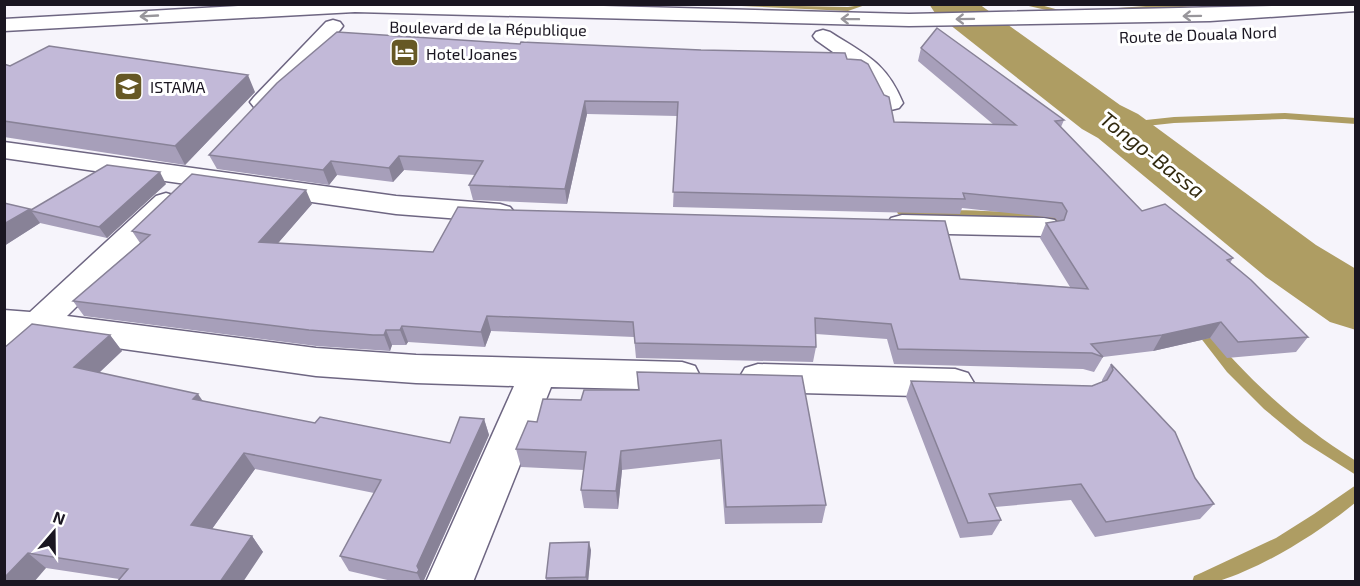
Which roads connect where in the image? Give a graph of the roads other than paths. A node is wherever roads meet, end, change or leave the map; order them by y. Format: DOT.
graph roads {
  1 [pos="41,4"];
  2 [pos="1356,5"];
  3 [pos="345,12"];
  4 [pos="13,24"];
  5 [pos="695,24"];
  6 [pos="823,36"];
  7 [pos="4,38"];
  8 [pos="1046,38"];
  9 [pos="4,43"];
  10 [pos="891,103"];
  11 [pos="248,117"];
  12 [pos="4,150"];
  13 [pos="215,152"];
  14 [pos="191,178"];
  15 [pos="530,214"];
  16 [pos="878,223"];
  17 [pos="1044,227"];
  18 [pos="21,324"];
  19 [pos="4,354"];
  20 [pos="538,373"];
  21 [pos="987,383"];
  22 [pos="449,582"];
  1 -- 4 [label="main road"];
  2 -- 5 [label="main road, Route de Douala Nord, one-way"];
  3 -- 4 [label="main road, Boulevard de la République, one-way"];
  3 -- 5 [label="main road, Boulevard de la République"];
  3 -- 5 [label="main road, Route de Douala Nord"];
  3 -- 9 [label="main road, Boulevard de la République"];
  3 -- 11 [label="main road"];
  4 -- 7 [label="main road"];
  5 -- 6 [label="main road, Boulevard de la République"];
  6 -- 8 [label="main road, Boulevard de la République"];
  6 -- 10 [label="main road"];
  12 -- 14 [label="main road"];
  13 -- 14 [label="main road"];
  14 -- 15 [label="main road"];
  14 -- 18 [label="main road"];
  16 -- 17 [label="main road"];
  18 -- 19 [label="main road"];
  18 -- 20 [label="main road"];
  20 -- 21 [label="main road"];
  20 -- 22 [label="main road"];
}
